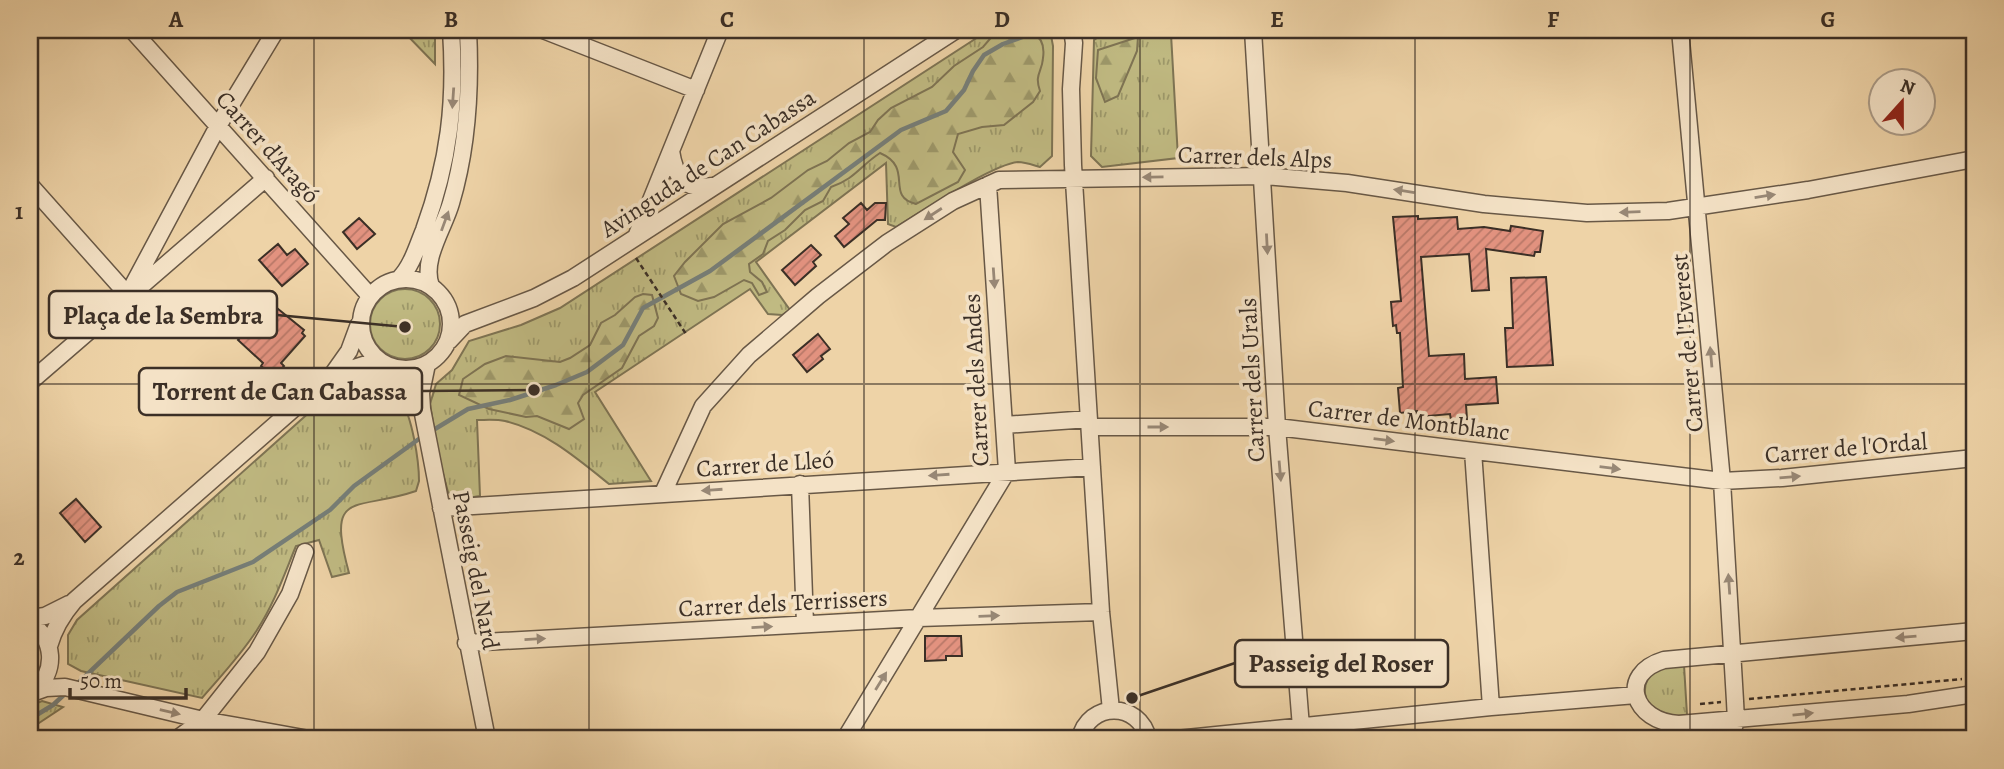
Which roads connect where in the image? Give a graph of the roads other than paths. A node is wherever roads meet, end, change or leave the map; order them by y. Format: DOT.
graph roads {
  1 [pos="132,30"];
  2 [pos="276,30"];
  3 [pos="451,30"];
  4 [pos="468,30"];
  5 [pos="543,30"];
  6 [pos="720,30"];
  7 [pos="956,30"];
  8 [pos="1253,30"];
  9 [pos="1680,30"];
  10 [pos="1074,34"];
  11 [pos="696,90"];
  12 [pos="218,126"];
  13 [pos="671,151"];
  14 [pos="1974,159"];
  15 [pos="1264,176"];
  16 [pos="266,178"];
  17 [pos="1074,178"];
  18 [pos="30,185"];
  19 [pos="988,185"];
  20 [pos="715,186"];
  21 [pos="1698,206"];
  22 [pos="636,237"];
  23 [pos="400,278"];
  24 [pos="431,286"];
  25 [pos="128,295"];
  26 [pos="370,296"];
  27 [pos="447,302"];
  28 [pos="477,320"];
  29 [pos="359,324"];
  30 [pos="449,341"];
  31 [pos="427,364"];
  32 [pos="391,366"];
  33 [pos="332,375"];
  34 [pos="30,382"];
  35 [pos="422,409"];
  36 [pos="1089,423"];
  37 [pos="1004,425"];
  38 [pos="1277,426"];
  39 [pos="1473,451"];
  40 [pos="1974,458"];
  41 [pos="1092,467"];
  42 [pos="1007,471"];
  43 [pos="1722,481"];
  44 [pos="800,484"];
  45 [pos="663,493"];
  46 [pos="441,508"];
  47 [pos="305,552"];
  48 [pos="74,601"];
  49 [pos="1101,612"];
  50 [pos="919,618"];
  51 [pos="30,620"];
  52 [pos="805,624"];
  53 [pos="1974,631"];
  54 [pos="466,643"];
  55 [pos="49,646"];
  56 [pos="1734,652"];
  57 [pos="31,693"];
  58 [pos="1974,694"];
  59 [pos="1636,695"];
  60 [pos="1491,707"];
  61 [pos="1111,710"];
  62 [pos="203,720"];
  63 [pos="1736,721"];
  64 [pos="1301,727"];
  65 [pos="177,739"];
  66 [pos="207,739"];
  67 [pos="309,739"];
  68 [pos="487,739"];
  69 [pos="845,739"];
  70 [pos="1080,739"];
  71 [pos="1148,739"];
  72 [pos="1177,739"];
  73 [pos="1730,739"];
  1 -- 12 [label="street, Carrer d'Aragó"];
  2 -- 12 [label="street"];
  3 -- 23 [label="street, one-way"];
  24 -- 4 [label="street, one-way"];
  5 -- 11 [label="street"];
  6 -- 11 [label="street"];
  7 -- 20 [label="street, Avinguda de Can Cabassa"];
  8 -- 15 [label="street, Carrer dels Urals"];
  9 -- 21 [label="street, Carrer de l'Everest"];
  10 -- 17 [label="street"];
  11 -- 13 [label="street"];
  12 -- 16 [label="street, Carrer d'Aragó"];
  12 -- 25 [label="street"];
  13 -- 20 [label="street"];
  13 -- 22 [label="street"];
  21 -- 14 [label="street, Carrer dels Alps, one-way"];
  15 -- 17 [label="street, Carrer dels Alps, one-way"];
  21 -- 15 [label="street, Carrer dels Alps, one-way"];
  15 -- 38 [label="street, Carrer dels Urals, one-way"];
  16 -- 25 [label="street"];
  16 -- 26 [label="street, Carrer d'Aragó"];
  17 -- 19 [label="street, Carrer dels Alps"];
  17 -- 36 [label="street"];
  18 -- 25 [label="street"];
  19 -- 37 [label="street, Carrer dels Andes, one-way"];
  19 -- 45 [label="street, Carrer dels Alps, one-way"];
  20 -- 22 [label="street, Avinguda de Can Cabassa"];
  43 -- 21 [label="street, Carrer de l'Everest, one-way"];
  22 -- 28 [label="street, Avinguda de Can Cabassa"];
  23 -- 24 [label="street"];
  23 -- 26 [label="street"];
  24 -- 27 [label="street"];
  25 -- 34 [label="street"];
  26 -- 29 [label="street"];
  27 -- 28 [label="street"];
  27 -- 30 [label="street"];
  28 -- 30 [label="street, Avinguda de Can Cabassa"];
  29 -- 32 [label="street"];
  29 -- 33 [label="street"];
  30 -- 31 [label="street"];
  31 -- 32 [label="street"];
  31 -- 35 [label="street, Passeig del Nard"];
  32 -- 33 [label="street"];
  32 -- 35 [label="street, Passeig del Nard"];
  33 -- 48 [label="street"];
  35 -- 46 [label="street, Passeig del Nard"];
  36 -- 37 [label="street, Carrer de Montblanc"];
  36 -- 38 [label="street, Carrer de Montblanc, one-way"];
  36 -- 41 [label="street"];
  37 -- 42 [label="street, Carrer dels Andes"];
  38 -- 39 [label="street, Carrer de Montblanc, one-way"];
  38 -- 64 [label="street, Carrer dels Urals, one-way"];
  39 -- 43 [label="street, Carrer de Montblanc, one-way"];
  39 -- 60 [label="street"];
  43 -- 40 [label="street, Carrer de l'Ordal, one-way"];
  41 -- 42 [label="street, Carrer de Lleó"];
  41 -- 49 [label="street"];
  42 -- 44 [label="street, Carrer de Lleó, one-way"];
  42 -- 50 [label="street, Carrer dels Andes"];
  56 -- 43 [label="street, Carrer de l'Everest, one-way"];
  44 -- 45 [label="street, Carrer de Lleó, one-way"];
  44 -- 52 [label="street"];
  45 -- 46 [label="street, Carrer de Lleó"];
  46 -- 54 [label="street, Passeig del Nard"];
  47 -- 62 [label="street"];
  48 -- 51 [label="street"];
  48 -- 55 [label="street"];
  50 -- 49 [label="street, Carrer dels Terrissers, one-way"];
  49 -- 61 [label="street"];
  50 -- 52 [label="street, Carrer dels Terrissers"];
  69 -- 50 [label="street, Carrer dels Andes, one-way"];
  51 -- 55 [label="street"];
  54 -- 52 [label="street, Carrer dels Terrissers, one-way"];
  53 -- 56 [label="street, one-way"];
  54 -- 68 [label="street, Passeig del Nard"];
  55 -- 57 [label="street"];
  56 -- 59 [label="street"];
  56 -- 63 [label="street, Carrer de l'Everest"];
  57 -- 62 [label="street, one-way"];
  63 -- 58 [label="street, one-way"];
  59 -- 60 [label="street"];
  59 -- 63 [label="street"];
  60 -- 64 [label="street"];
  61 -- 70 [label="street"];
  61 -- 71 [label="street"];
  62 -- 65 [label="street"];
  62 -- 66 [label="street"];
  62 -- 67 [label="street"];
  63 -- 73 [label="street"];
  64 -- 72 [label="street"];
}
